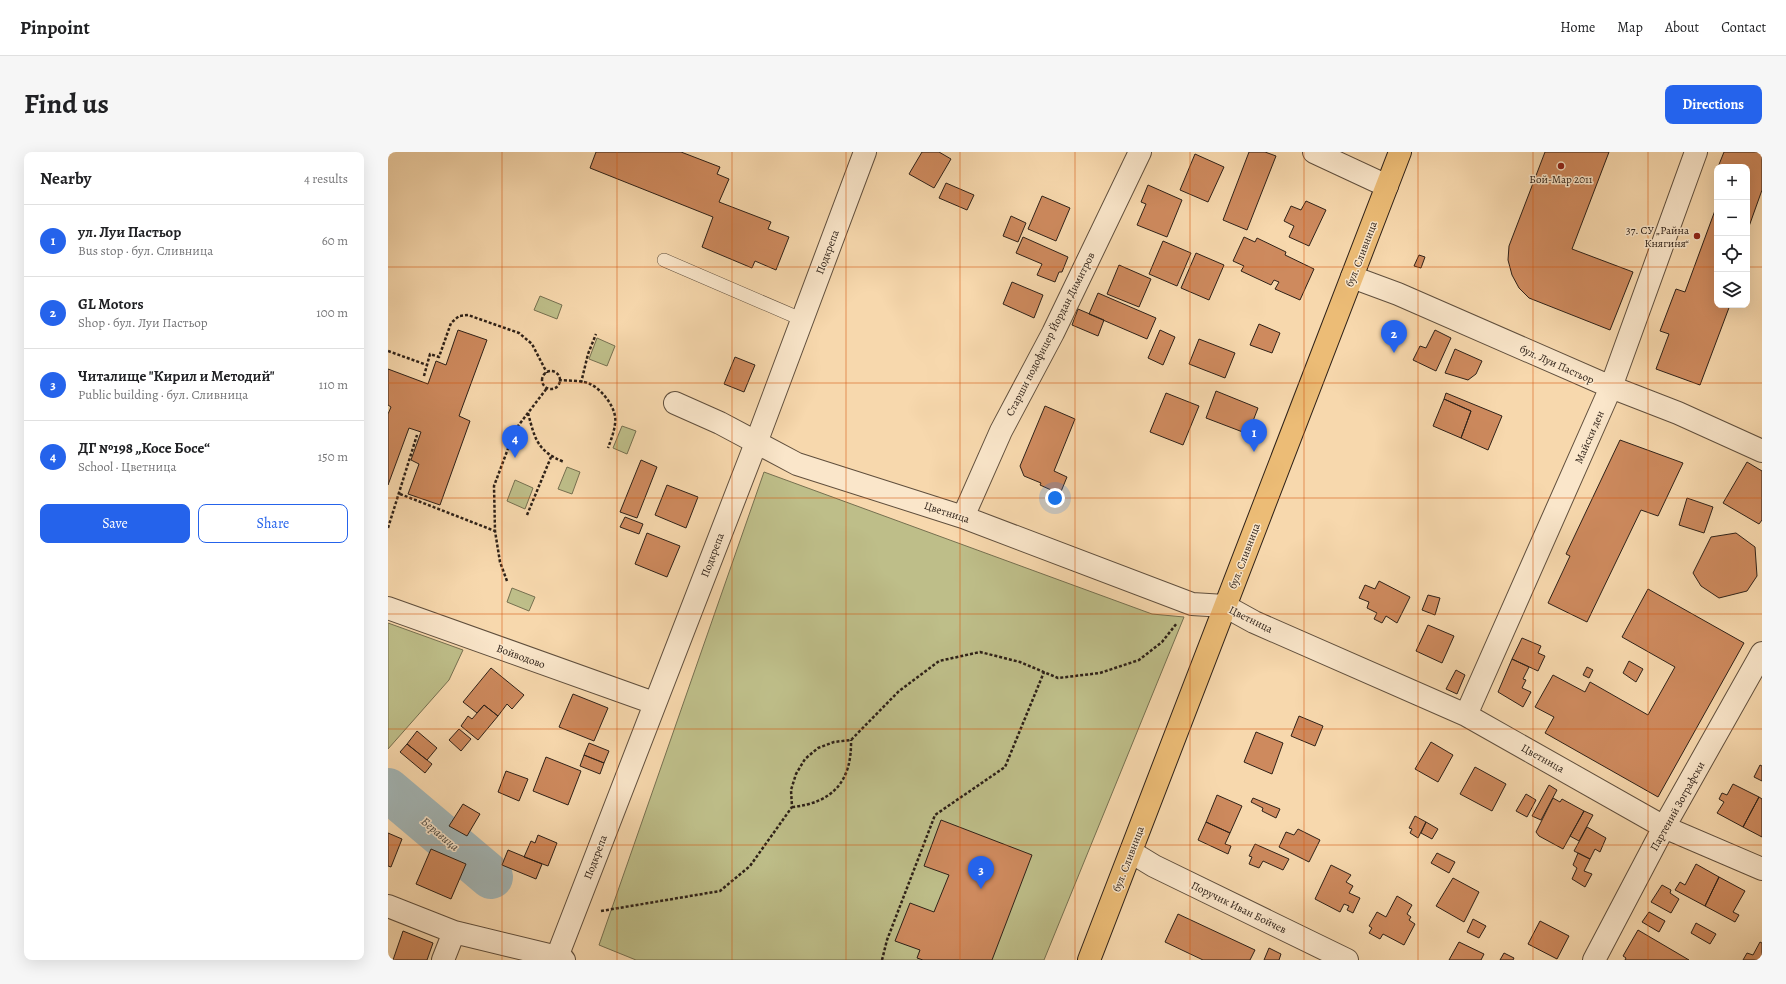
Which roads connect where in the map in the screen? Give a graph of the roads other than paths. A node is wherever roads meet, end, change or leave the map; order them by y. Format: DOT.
graph roads {
  1 [pos="865,152"];
  2 [pos="1140,152"];
  3 [pos="1314,152"];
  4 [pos="1400,152"];
  5 [pos="1696,152"];
  6 [pos="1387,186"];
  7 [pos="664,260"];
  8 [pos="1352,277"];
  9 [pos="801,319"];
  10 [pos="1611,387"];
  11 [pos="675,404"];
  12 [pos="756,443"];
  13 [pos="1762,452"];
  14 [pos="963,517"];
  15 [pos="1225,606"];
  16 [pos="388,608"];
  17 [pos="1762,653"];
  18 [pos="654,703"];
  19 [pos="1466,715"];
  20 [pos="1664,827"];
  21 [pos="1131,852"];
  22 [pos="1762,869"];
  23 [pos="388,906"];
  24 [pos="454,932"];
  25 [pos="559,959"];
  26 [pos="442,960"];
  27 [pos="1089,960"];
  28 [pos="1347,960"];
  29 [pos="1594,960"];
  1 -- 9 [label="street, Подкрепа"];
  2 -- 14 [label="street, Старши подофицер Йордан Димитров"];
  3 -- 6 [label="street"];
  4 -- 6 [label="main road, бул. Сливница"];
  5 -- 10 [label="street, Майски ден"];
  6 -- 8 [label="main road, бул. Сливница"];
  7 -- 9 [label="lane"];
  8 -- 10 [label="street, бул. Луи Пастьор"];
  8 -- 15 [label="main road, бул. Сливница"];
  9 -- 12 [label="street, Подкрепа"];
  10 -- 13 [label="street, бул. Луи Пастьор"];
  10 -- 19 [label="street, Майски ден"];
  11 -- 12 [label="street, Цветница"];
  12 -- 14 [label="street, Цветница"];
  12 -- 18 [label="street, Подкрепа"];
  14 -- 15 [label="street, Цветница"];
  15 -- 19 [label="street, Цветница"];
  15 -- 21 [label="main road, бул. Сливница"];
  16 -- 18 [label="street, Войводово"];
  17 -- 20 [label="street, Партений Зографски"];
  18 -- 25 [label="street, Подкрепа"];
  19 -- 20 [label="street, Цветница"];
  20 -- 22 [label="street, Цветница"];
  20 -- 29 [label="street, Партений Зографски"];
  21 -- 27 [label="main road, бул. Сливница"];
  21 -- 28 [label="street, Поручик Иван Бойчев"];
  23 -- 24 [label="street"];
  24 -- 25 [label="street"];
  24 -- 26 [label="street"];
}
